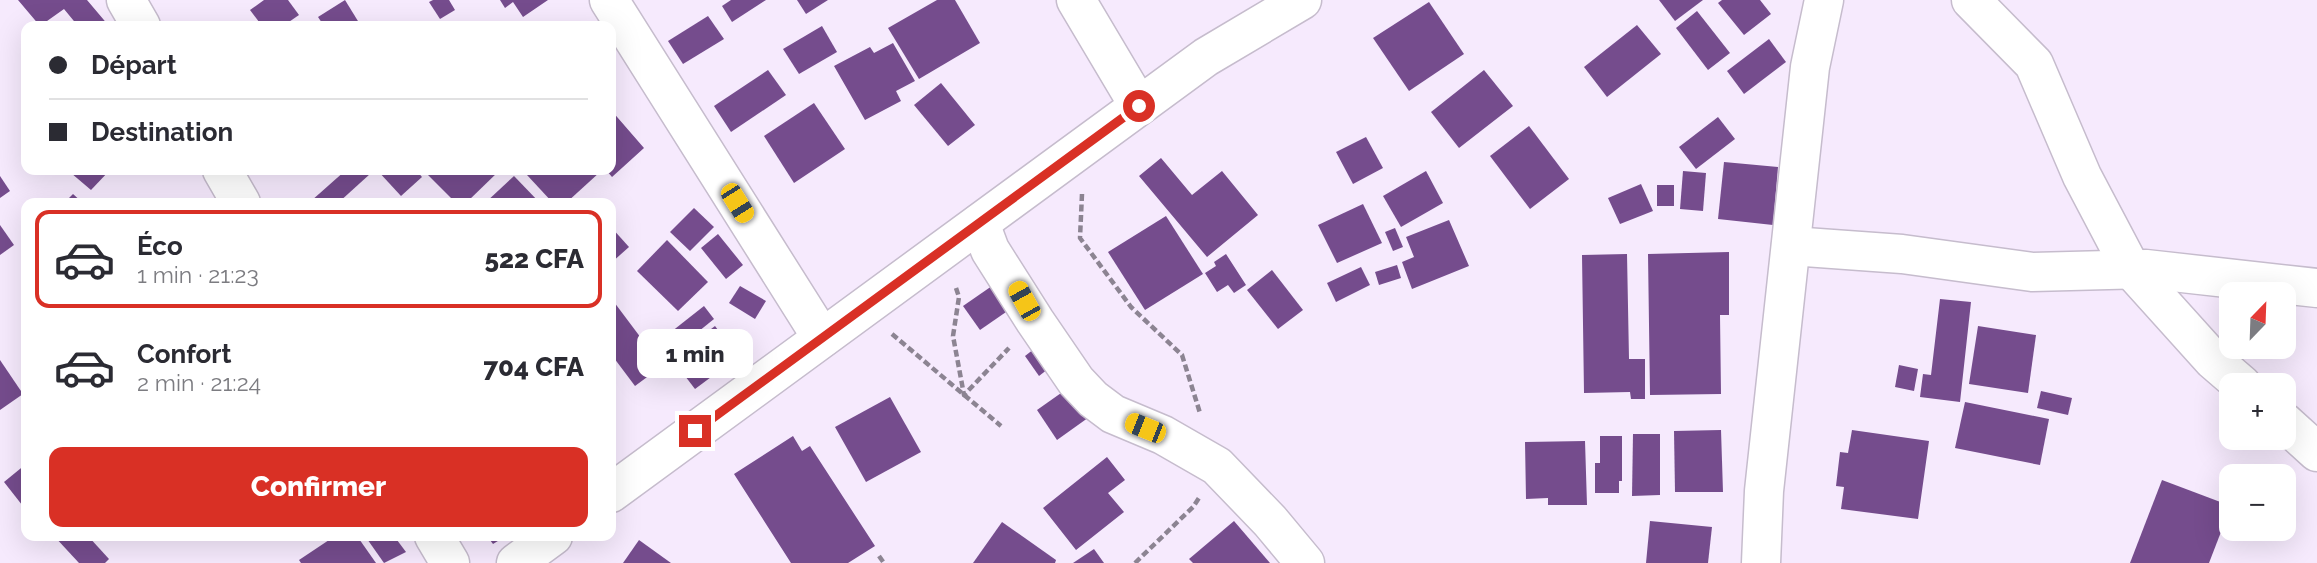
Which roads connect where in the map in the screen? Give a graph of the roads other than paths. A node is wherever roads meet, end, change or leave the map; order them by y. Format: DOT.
graph roads {
  1 [pos="126,0"];
  2 [pos="609,0"];
  3 [pos="1076,0"];
  4 [pos="1301,0"];
  5 [pos="1824,0"];
  6 [pos="1971,0"];
  7 [pos="138,21"];
  8 [pos="1139,106"];
  9 [pos="225,175"];
  10 [pos="238,198"];
  11 [pos="980,223"];
  12 [pos="1791,246"];
  13 [pos="2131,269"];
  14 [pos="2317,288"];
  15 [pos="822,338"];
  16 [pos="2228,373"];
  17 [pos="2296,433"];
  18 [pos="2317,452"];
  19 [pos="616,489"];
  20 [pos="437,541"];
  21 [pos="546,541"];
  22 [pos="450,563"];
  23 [pos="516,563"];
  24 [pos="1305,563"];
  25 [pos="1761,563"];
  1 -- 7 [label="street"];
  2 -- 15 [label="street"];
  3 -- 8 [label="street"];
  4 -- 8 [label="street"];
  5 -- 12 [label="street"];
  6 -- 13 [label="street"];
  8 -- 11 [label="street"];
  9 -- 10 [label="street"];
  11 -- 15 [label="street"];
  11 -- 24 [label="street"];
  12 -- 13 [label="street"];
  12 -- 25 [label="street"];
  13 -- 14 [label="street"];
  13 -- 16 [label="street"];
  15 -- 19 [label="street"];
  17 -- 18 [label="street"];
  20 -- 22 [label="street"];
  21 -- 23 [label="street"];
}
